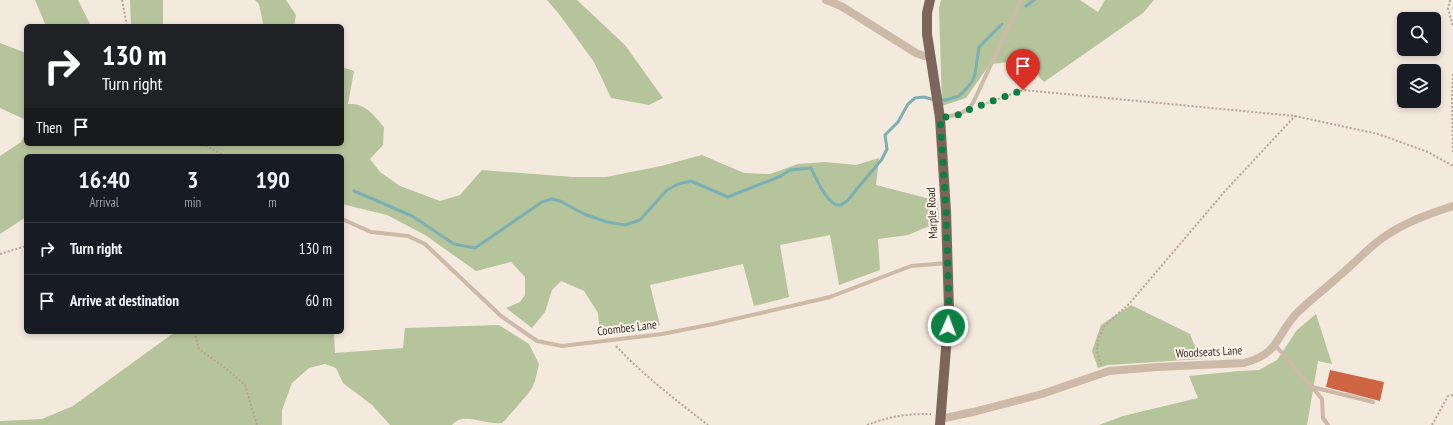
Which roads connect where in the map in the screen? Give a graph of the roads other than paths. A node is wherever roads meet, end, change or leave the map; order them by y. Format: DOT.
graph roads {
  1 [pos="826,0"];
  2 [pos="930,0"];
  3 [pos="1021,0"];
  4 [pos="930,56"];
  5 [pos="940,118"];
  6 [pos="1453,206"];
  7 [pos="344,220"];
  8 [pos="947,263"];
  9 [pos="1275,345"];
  10 [pos="1312,387"];
  11 [pos="1373,402"];
  12 [pos="940,419"];
  13 [pos="1328,425"];
  1 -- 4 [label="street"];
  2 -- 4 [label="main road, Marple Road"];
  3 -- 5 [label="lane"];
  4 -- 5 [label="main road, Marple Road"];
  5 -- 8 [label="main road, Marple Road"];
  6 -- 9 [label="street, Woodseats Lane"];
  7 -- 8 [label="lane, Coombes Lane"];
  8 -- 12 [label="main road, Marple Road"];
  9 -- 10 [label="lane"];
  9 -- 12 [label="street, Woodseats Lane"];
  10 -- 11 [label="lane"];
  10 -- 13 [label="lane"];
}
